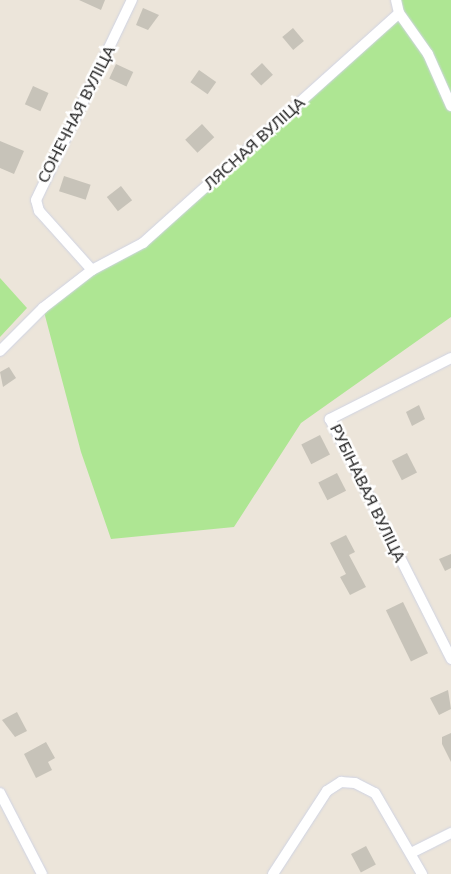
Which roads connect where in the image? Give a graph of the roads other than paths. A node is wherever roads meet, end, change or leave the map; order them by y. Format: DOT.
graph roads {
  1 [pos="132,0"];
  2 [pos="396,0"];
  3 [pos="399,13"];
  4 [pos="451,106"];
  5 [pos="92,270"];
  6 [pos="0,351"];
  7 [pos="451,358"];
  8 [pos="451,659"];
  9 [pos="0,793"];
  10 [pos="451,833"];
  11 [pos="411,853"];
  12 [pos="42,874"];
  13 [pos="273,874"];
  14 [pos="422,874"];
  1 -- 5 [label="street, СОНЕЧНАЯ ВУЛІЦА"];
  2 -- 3 [label="street"];
  3 -- 4 [label="street"];
  3 -- 5 [label="street, ЛЯСНАЯ ВУЛІЦА"];
  5 -- 6 [label="street, ЛЯСНАЯ ВУЛІЦА"];
  7 -- 8 [label="street, РУБІНАВАЯ ВУЛІЦА"];
  9 -- 12 [label="street"];
  10 -- 11 [label="street"];
  11 -- 13 [label="street"];
  11 -- 14 [label="street"];
}
